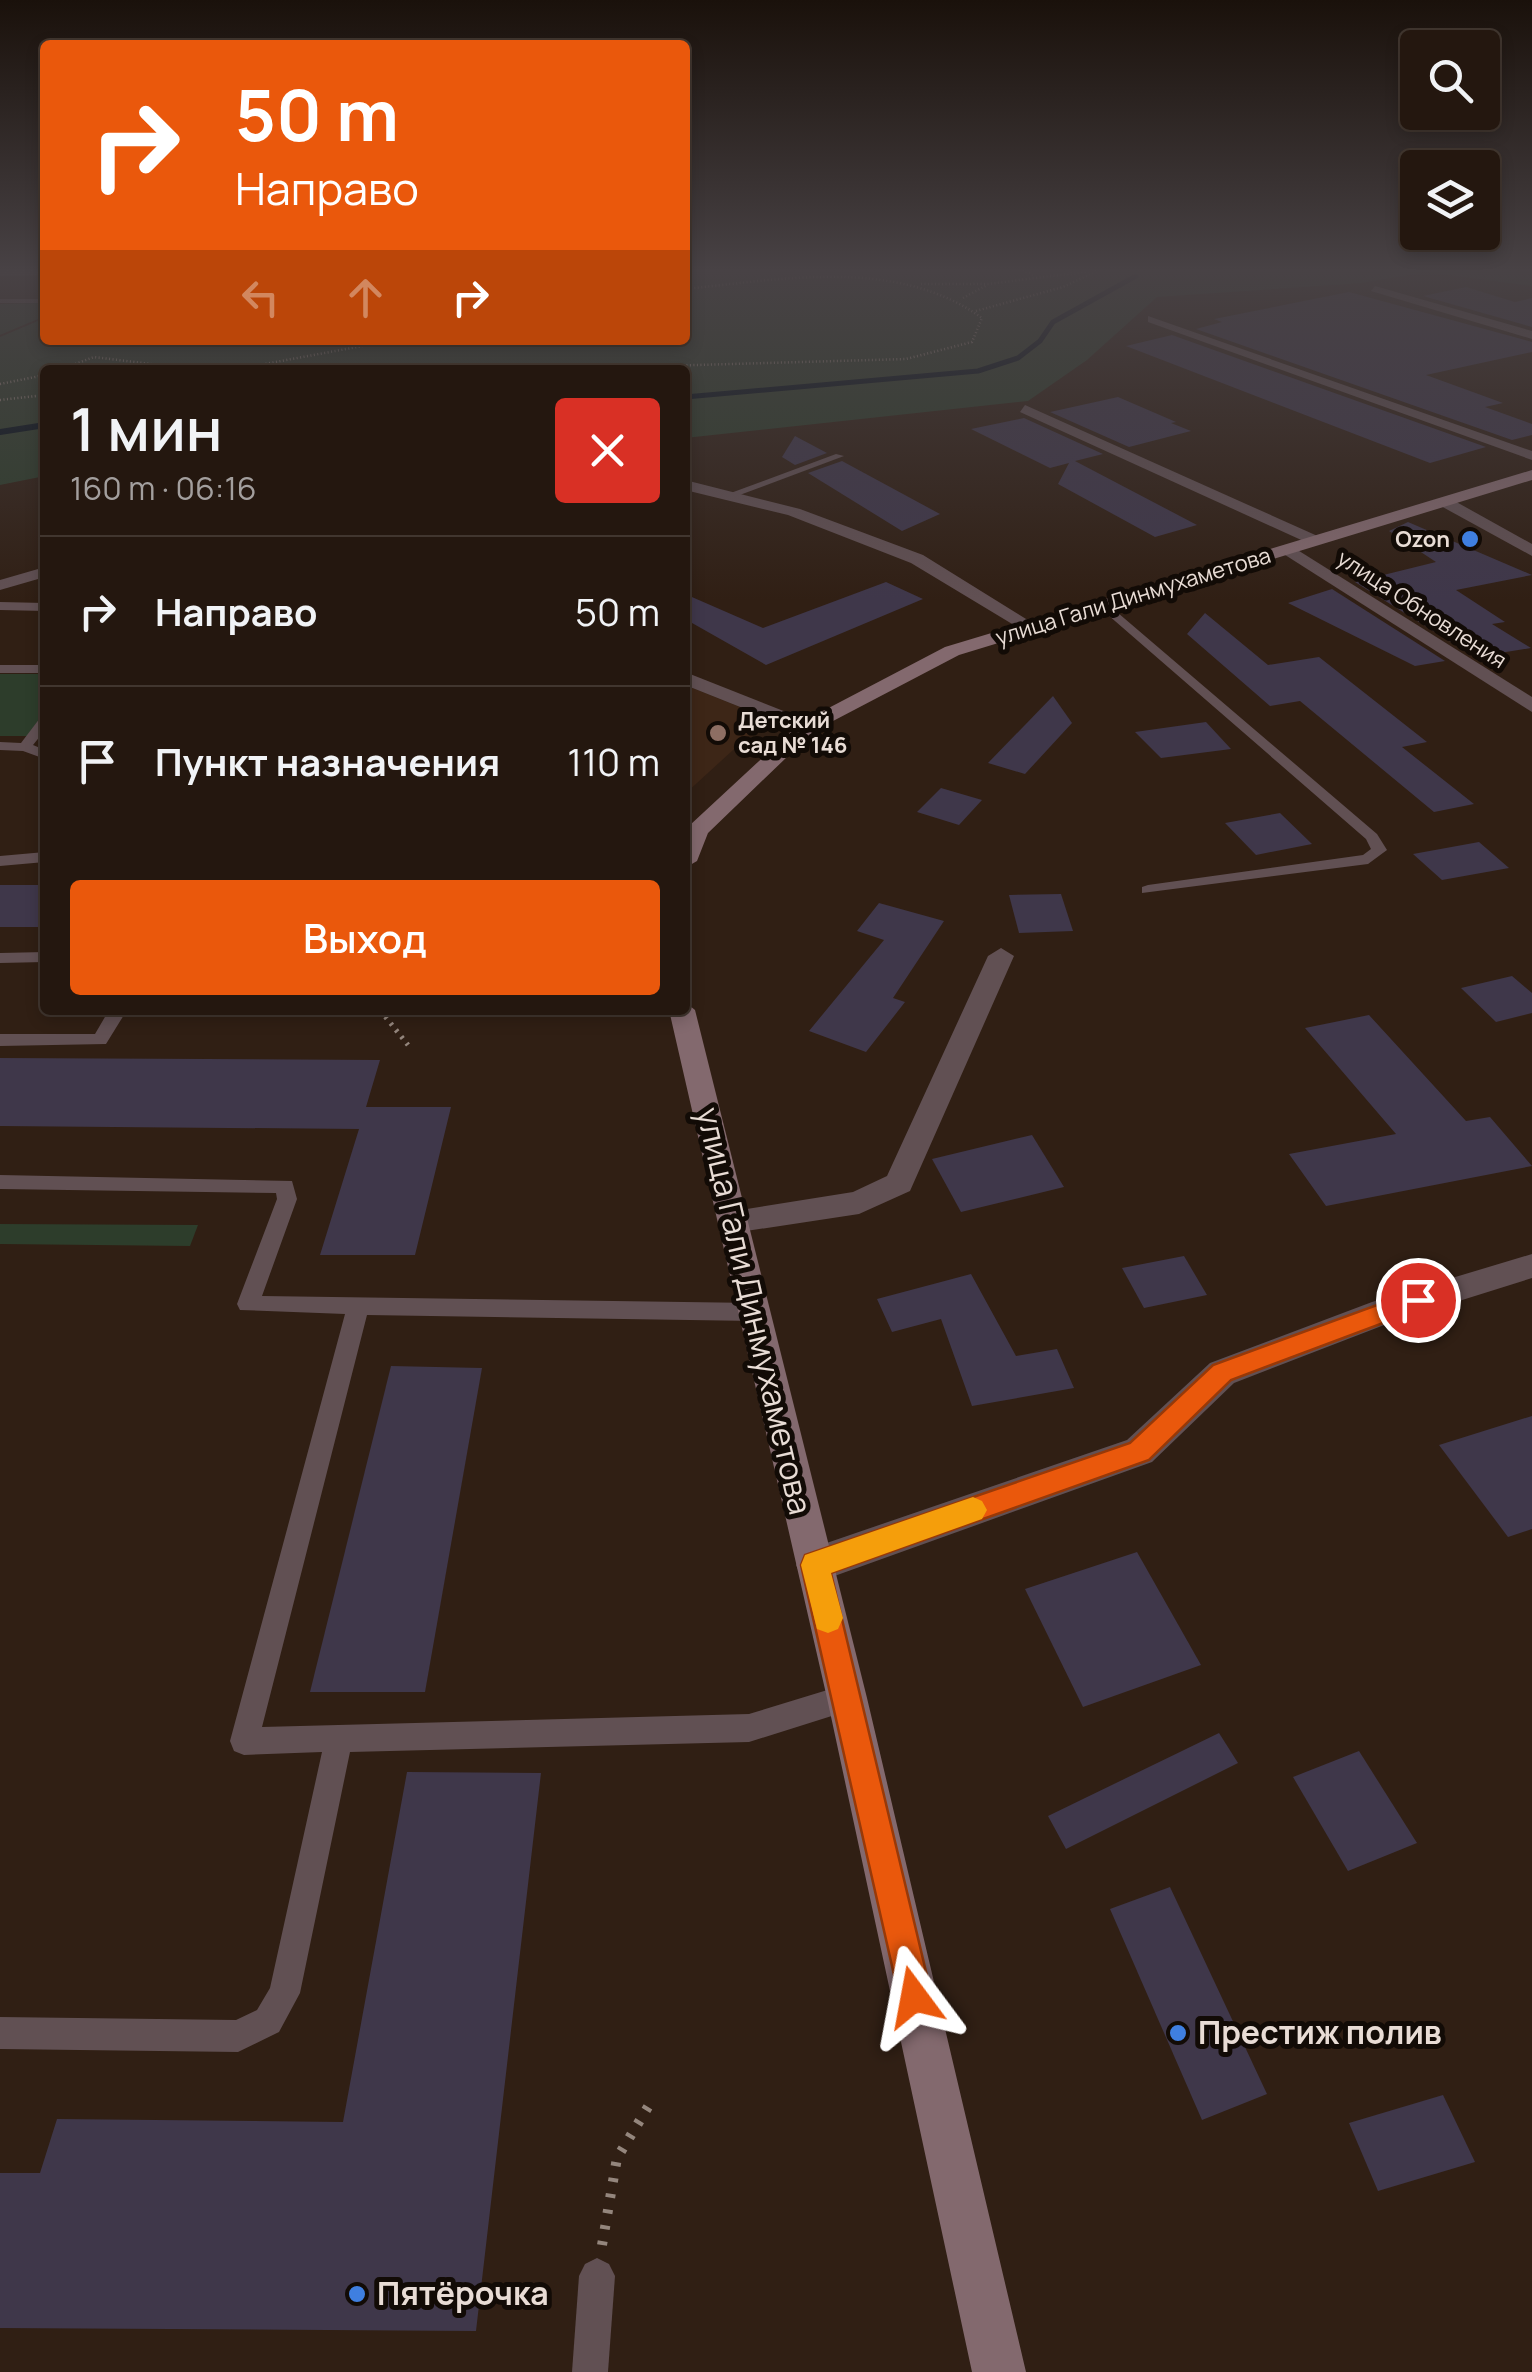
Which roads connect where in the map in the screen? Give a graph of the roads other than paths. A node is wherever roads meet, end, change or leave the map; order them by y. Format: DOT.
graph roads {
  1 [pos="1319,379"];
  2 [pos="1025,409"];
  3 [pos="839,456"];
  4 [pos="1532,456"];
  5 [pos="1532,475"];
  6 [pos="690,486"];
  7 [pos="733,494"];
  8 [pos="1445,502"];
  9 [pos="1316,540"];
  10 [pos="1288,549"];
  11 [pos="1532,551"];
  12 [pos="40,573"];
  13 [pos="0,584"];
  14 [pos="1104,605"];
  15 [pos="0,606"];
  16 [pos="40,607"];
  17 [pos="1030,627"];
  18 [pos="40,668"];
  19 [pos="0,669"];
  20 [pos="690,680"];
  21 [pos="1532,706"];
  22 [pos="40,727"];
  23 [pos="807,727"];
  24 [pos="0,746"];
  25 [pos="25,746"];
  26 [pos="40,753"];
  27 [pos="690,849"];
  28 [pos="40,857"];
  29 [pos="0,862"];
  30 [pos="1148,890"];
  31 [pos="1002,956"];
  32 [pos="40,957"];
  33 [pos="0,958"];
  34 [pos="115,1015"];
  35 [pos="683,1015"];
  36 [pos="0,1040"];
  37 [pos="0,1182"];
  38 [pos="733,1221"];
  39 [pos="1532,1266"];
  40 [pos="358,1306"];
  41 [pos="755,1312"];
  42 [pos="815,1565"];
  43 [pos="846,1698"];
  44 [pos="339,1738"];
  45 [pos="0,2033"];
  46 [pos="597,2276"];
  47 [pos="590,2372"];
  48 [pos="999,2372"];
  1 -- 4 [label="street"];
  2 -- 9 [label="street, улица Обновления"];
  3 -- 7 [label="lane"];
  5 -- 8 [label="street, улица Гали Динмухаметова"];
  6 -- 7 [label="street"];
  7 -- 17 [label="street"];
  8 -- 9 [label="street, улица Гали Динмухаметова"];
  8 -- 11 [label="street"];
  9 -- 10 [label="street, улица Гали Динмухаметова"];
  10 -- 14 [label="street, улица Гали Динмухаметова"];
  10 -- 21 [label="street, улица Обновления"];
  12 -- 13 [label="street"];
  14 -- 17 [label="street, улица Гали Динмухаметова"];
  14 -- 30 [label="lane"];
  15 -- 16 [label="lane"];
  17 -- 23 [label="street, улица Гали Динмухаметова"];
  18 -- 19 [label="lane"];
  20 -- 23 [label="street"];
  22 -- 25 [label="lane"];
  23 -- 27 [label="street, улица Гали Динмухаметова"];
  24 -- 25 [label="lane"];
  25 -- 26 [label="lane"];
  28 -- 29 [label="lane"];
  31 -- 38 [label="street"];
  32 -- 33 [label="lane"];
  34 -- 36 [label="lane"];
  35 -- 38 [label="street, улица Гали Динмухаметова"];
  37 -- 40 [label="lane"];
  38 -- 41 [label="street, улица Гали Динмухаметова"];
  39 -- 42 [label="street"];
  40 -- 41 [label="lane"];
  40 -- 44 [label="lane"];
  41 -- 42 [label="street, улица Гали Динмухаметова"];
  42 -- 43 [label="street, улица Гали Динмухаметова"];
  43 -- 44 [label="lane"];
  43 -- 48 [label="street, улица Гали Динмухаметова"];
  44 -- 45 [label="lane"];
  46 -- 47 [label="lane"];
}
